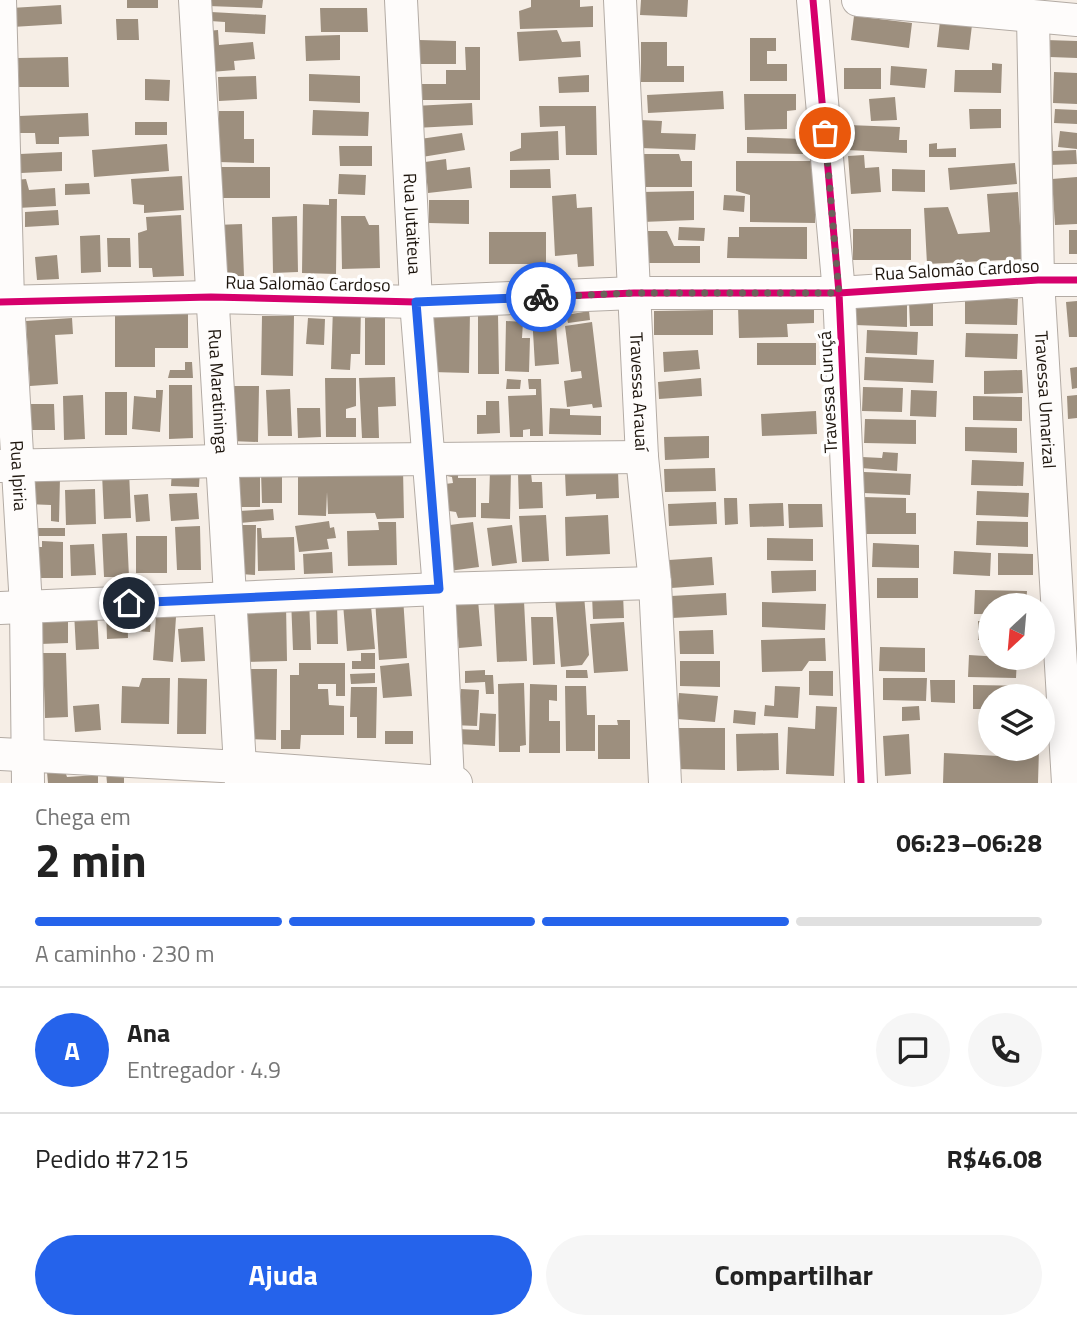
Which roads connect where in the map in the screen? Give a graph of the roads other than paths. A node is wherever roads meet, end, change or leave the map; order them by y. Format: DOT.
graph roads {
  1 [pos="1,0"];
  2 [pos="195,0"];
  3 [pos="401,0"];
  4 [pos="620,0"];
  5 [pos="813,0"];
  6 [pos="858,0"];
  7 [pos="1033,16"];
  8 [pos="1077,20"];
  9 [pos="1038,280"];
  10 [pos="1077,280"];
  11 [pos="634,293"];
  12 [pos="839,293"];
  13 [pos="211,298"];
  14 [pos="4,301"];
  15 [pos="416,302"];
  16 [pos="642,457"];
  17 [pos="428,460"];
  18 [pos="222,461"];
  19 [pos="9,466"];
  20 [pos="655,583"];
  21 [pos="439,589"];
  22 [pos="232,600"];
  23 [pos="13,607"];
  24 [pos="18,765"];
  25 [pos="240,775"];
  26 [pos="448,783"];
  27 [pos="456,783"];
  28 [pos="665,783"];
  29 [pos="862,783"];
  30 [pos="1068,783"];
  1 -- 14 [label="street, Rua Ipiria"];
  2 -- 13 [label="street, Rua Maratininga"];
  3 -- 15 [label="street, Rua Jutaiteua"];
  4 -- 11 [label="street, Travessa Arauaí"];
  5 -- 12 [label="street, Travessa Curuçá"];
  6 -- 7 [label="street"];
  7 -- 8 [label="street"];
  7 -- 9 [label="street, Travessa Umarizal"];
  9 -- 10 [label="street, Rua Salomão Cardoso"];
  9 -- 12 [label="street, Rua Salomão Cardoso"];
  9 -- 30 [label="street, Travessa Umarizal"];
  11 -- 12 [label="street, Rua Salomão Cardoso"];
  11 -- 15 [label="street, Rua Salomão Cardoso"];
  11 -- 16 [label="street, Travessa Arauaí"];
  12 -- 29 [label="street, Travessa Curuçá"];
  13 -- 14 [label="street, Rua Salomão Cardoso"];
  13 -- 15 [label="street, Rua Salomão Cardoso"];
  13 -- 18 [label="street, Rua Maratininga"];
  14 -- 19 [label="street, Rua Ipiria"];
  15 -- 17 [label="street, Rua Jutaiteua"];
  16 -- 17 [label="street"];
  16 -- 20 [label="street, Travessa Arauaí"];
  17 -- 18 [label="street"];
  17 -- 21 [label="street, Rua Jutaiteua"];
  18 -- 19 [label="street"];
  18 -- 22 [label="street, Rua Maratininga"];
  19 -- 23 [label="street, Rua Ipiria"];
  20 -- 21 [label="street"];
  20 -- 28 [label="street, Travessa Arauaí"];
  21 -- 22 [label="street"];
  21 -- 26 [label="street, Rua Jutaiteua"];
  22 -- 23 [label="street"];
  22 -- 25 [label="street, Rua Maratininga"];
  23 -- 24 [label="street, Rua Ipiria"];
  24 -- 25 [label="street"];
  25 -- 26 [label="street"];
  26 -- 27 [label="street"];
}
